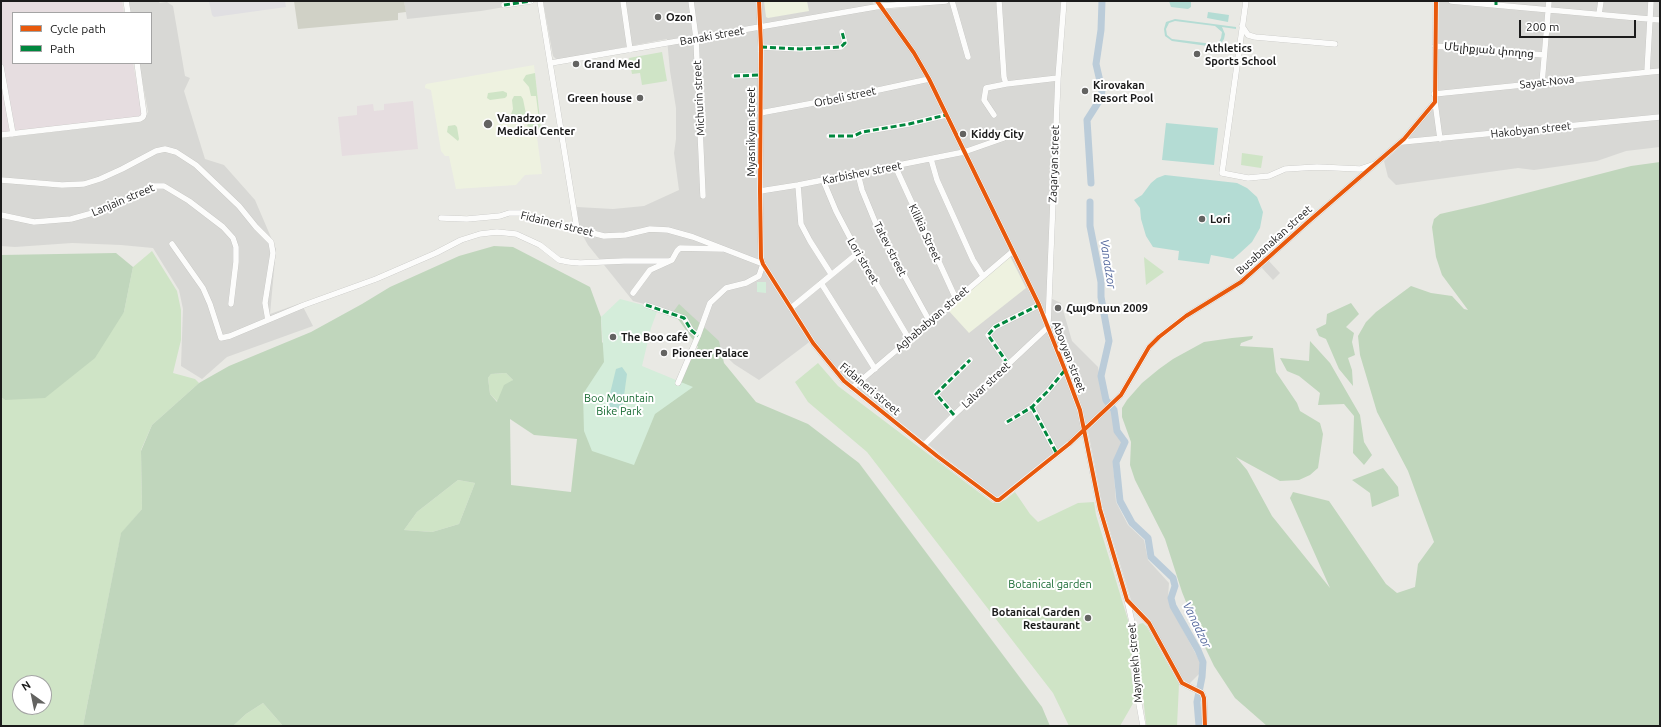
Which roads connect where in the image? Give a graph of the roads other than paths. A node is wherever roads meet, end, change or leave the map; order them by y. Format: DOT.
graph roads {
  1 [pos="126,1"];
  2 [pos="530,1"];
  3 [pos="540,1"];
  4 [pos="623,1"];
  5 [pos="693,1"];
  6 [pos="759,1"];
  7 [pos="876,1"];
  8 [pos="946,1"];
  9 [pos="952,1"];
  10 [pos="999,1"];
  11 [pos="1064,1"];
  12 [pos="1246,1"];
  13 [pos="1436,1"];
  14 [pos="1451,1"];
  15 [pos="1549,1"];
  16 [pos="1601,1"];
  17 [pos="1651,1"];
  18 [pos="916,2"];
  19 [pos="1496,3"];
  20 [pos="504,5"];
  21 [pos="881,6"];
  22 [pos="1548,10"];
  23 [pos="128,12"];
  24 [pos="1600,14"];
  25 [pos="1650,19"];
  26 [pos="1660,20"];
  27 [pos="1242,26"];
  28 [pos="760,28"];
  29 [pos="842,32"];
  30 [pos="696,38"];
  31 [pos="1336,44"];
  32 [pos="1435,46"];
  33 [pos="761,47"];
  34 [pos="630,50"];
  35 [pos="968,56"];
  36 [pos="1544,56"];
  37 [pos="551,63"];
  38 [pos="137,64"];
  39 [pos="1,67"];
  40 [pos="1660,71"];
  41 [pos="1647,72"];
  42 [pos="759,75"];
  43 [pos="734,76"];
  44 [pos="1058,78"];
  45 [pos="929,79"];
  46 [pos="1542,83"];
  47 [pos="1003,84"];
  48 [pos="1434,94"];
  49 [pos="1435,102"];
  50 [pos="760,113"];
  51 [pos="946,115"];
  52 [pos="994,115"];
  53 [pos="1660,117"];
  54 [pos="13,134"];
  55 [pos="1,135"];
  56 [pos="830,136"];
  57 [pos="1004,138"];
  58 [pos="1440,139"];
  59 [pos="1402,142"];
  60 [pos="964,152"];
  61 [pos="931,159"];
  62 [pos="1378,163"];
  63 [pos="895,166"];
  64 [pos="858,174"];
  65 [pos="1,180"];
  66 [pos="823,180"];
  67 [pos="798,185"];
  68 [pos="760,190"];
  69 [pos="703,196"];
  70 [pos="1,215"];
  71 [pos="441,218"];
  72 [pos="577,228"];
  73 [pos="172,244"];
  74 [pos="727,249"];
  75 [pos="1012,251"];
  76 [pos="858,253"];
  77 [pos="669,261"];
  78 [pos="763,264"];
  79 [pos="831,274"];
  80 [pos="983,276"];
  81 [pos="821,283"];
  82 [pos="634,293"];
  83 [pos="956,300"];
  84 [pos="231,304"];
  85 [pos="646,305"];
  86 [pos="1039,305"];
  87 [pos="791,308"];
  88 [pos="268,320"];
  89 [pos="930,322"];
  90 [pos="1048,326"];
  91 [pos="698,336"];
  92 [pos="909,339"];
  93 [pos="970,360"];
  94 [pos="1008,364"];
  95 [pos="875,369"];
  96 [pos="1066,370"];
  97 [pos="678,383"];
  98 [pos="852,388"];
  99 [pos="1032,407"];
  100 [pos="954,415"];
  101 [pos="1007,422"];
  102 [pos="1083,431"];
  103 [pos="924,445"];
  104 [pos="1057,454"];
  105 [pos="996,500"];
  106 [pos="1127,600"];
  107 [pos="1143,726"];
  108 [pos="1205,726"];
  1 -- 23 [label="street"];
  2 -- 20 [label="street"];
  3 -- 37 [label="street"];
  4 -- 34 [label="street"];
  5 -- 30 [label="street, Michurin street"];
  6 -- 28 [label="street, Myasnikyan street"];
  7 -- 21 [label="street, Abovyan street"];
  8 -- 18 [label="street, Banaki street"];
  9 -- 35 [label="street"];
  10 -- 47 [label="street"];
  11 -- 44 [label="street, Zaqaryan street"];
  12 -- 27 [label="street"];
  13 -- 32 [label="street"];
  14 -- 19 [label="street"];
  15 -- 22 [label="street"];
  16 -- 24 [label="street"];
  17 -- 25 [label="street"];
  18 -- 21 [label="street, Banaki street"];
  19 -- 22 [label="street"];
  21 -- 28 [label="street, Banaki street"];
  21 -- 45 [label="street, Abovyan street"];
  22 -- 24 [label="street"];
  22 -- 36 [label="street"];
  24 -- 25 [label="street"];
  25 -- 26 [label="street"];
  25 -- 41 [label="street"];
  27 -- 31 [label="street"];
  27 -- 62 [label="street"];
  28 -- 30 [label="street, Banaki street"];
  28 -- 33 [label="street, Myasnikyan street"];
  29 -- 33 [label="street"];
  30 -- 34 [label="street, Banaki street"];
  30 -- 69 [label="street, Michurin street"];
  32 -- 36 [label="street, Մելիքյան փողոց"];
  32 -- 48 [label="street"];
  33 -- 42 [label="street, Myasnikyan street"];
  34 -- 37 [label="street, Banaki street"];
  36 -- 46 [label="street"];
  37 -- 72 [label="street"];
  38 -- 54 [label="street"];
  39 -- 54 [label="street"];
  40 -- 41 [label="street, Sayat-Nova"];
  41 -- 46 [label="street, Sayat-Nova"];
  42 -- 43 [label="street"];
  42 -- 50 [label="street, Myasnikyan street"];
  44 -- 47 [label="street"];
  44 -- 90 [label="street, Zaqaryan street"];
  45 -- 50 [label="street, Orbeli street"];
  45 -- 51 [label="street, Abovyan street"];
  46 -- 48 [label="street, Sayat-Nova"];
  47 -- 52 [label="street"];
  48 -- 49 [label="street"];
  49 -- 58 [label="street"];
  49 -- 59 [label="street, Busabanakan street"];
  50 -- 68 [label="street, Myasnikyan street"];
  51 -- 56 [label="street"];
  51 -- 60 [label="street, Abovyan street"];
  53 -- 58 [label="street, Hakobyan street"];
  54 -- 55 [label="street"];
  57 -- 60 [label="street, Karbishev street"];
  58 -- 59 [label="street, Hakobyan street"];
  59 -- 62 [label="street, Busabanakan street"];
  60 -- 61 [label="street, Karbishev street"];
  60 -- 75 [label="street, Abovyan street"];
  61 -- 63 [label="street, Karbishev street"];
  61 -- 80 [label="street"];
  62 -- 102 [label="street, Busabanakan street"];
  63 -- 64 [label="street, Karbishev street"];
  63 -- 83 [label="street, Kilikia Street"];
  64 -- 66 [label="street, Karbishev street"];
  64 -- 89 [label="street, Tatev street"];
  65 -- 88 [label="street"];
  66 -- 67 [label="street, Karbishev street"];
  66 -- 76 [label="street, Lori street"];
  67 -- 68 [label="street, Karbishev street"];
  67 -- 79 [label="street"];
  68 -- 78 [label="street, Myasnikyan street"];
  70 -- 84 [label="street, Lanjain street"];
  71 -- 72 [label="street, Fidaineri street"];
  72 -- 74 [label="street, Fidaineri street"];
  73 -- 88 [label="street"];
  74 -- 77 [label="street"];
  74 -- 78 [label="street, Fidaineri street"];
  75 -- 80 [label="street, Aghababyan street"];
  75 -- 86 [label="street, Abovyan street"];
  76 -- 79 [label="street"];
  76 -- 92 [label="street, Lori street"];
  77 -- 82 [label="street"];
  77 -- 88 [label="street"];
  78 -- 87 [label="street, Fidaineri street"];
  78 -- 91 [label="street"];
  79 -- 81 [label="street"];
  80 -- 83 [label="street, Aghababyan street"];
  81 -- 87 [label="street"];
  81 -- 95 [label="street"];
  83 -- 89 [label="street, Aghababyan street"];
  85 -- 91 [label="street"];
  86 -- 90 [label="street, Abovyan street"];
  86 -- 94 [label="street"];
  87 -- 98 [label="street, Fidaineri street"];
  89 -- 92 [label="street, Aghababyan street"];
  90 -- 94 [label="street, Lalvar street"];
  90 -- 96 [label="street, Abovyan street"];
  91 -- 97 [label="street"];
  92 -- 95 [label="street, Aghababyan street"];
  93 -- 100 [label="street"];
  94 -- 100 [label="street, Lalvar street"];
  95 -- 98 [label="street, Aghababyan street"];
  96 -- 99 [label="street"];
  96 -- 102 [label="street, Abovyan street"];
  98 -- 103 [label="street, Fidaineri street"];
  99 -- 101 [label="street"];
  99 -- 104 [label="street"];
  100 -- 103 [label="street, Lalvar street"];
  102 -- 104 [label="street, Busabanakan street"];
  102 -- 106 [label="street, Abovyan street"];
  103 -- 105 [label="street, Fidaineri street"];
  104 -- 105 [label="street, Busabanakan street"];
  106 -- 107 [label="street, Maymekh street"];
  106 -- 108 [label="street, Abovyan street"];
}
